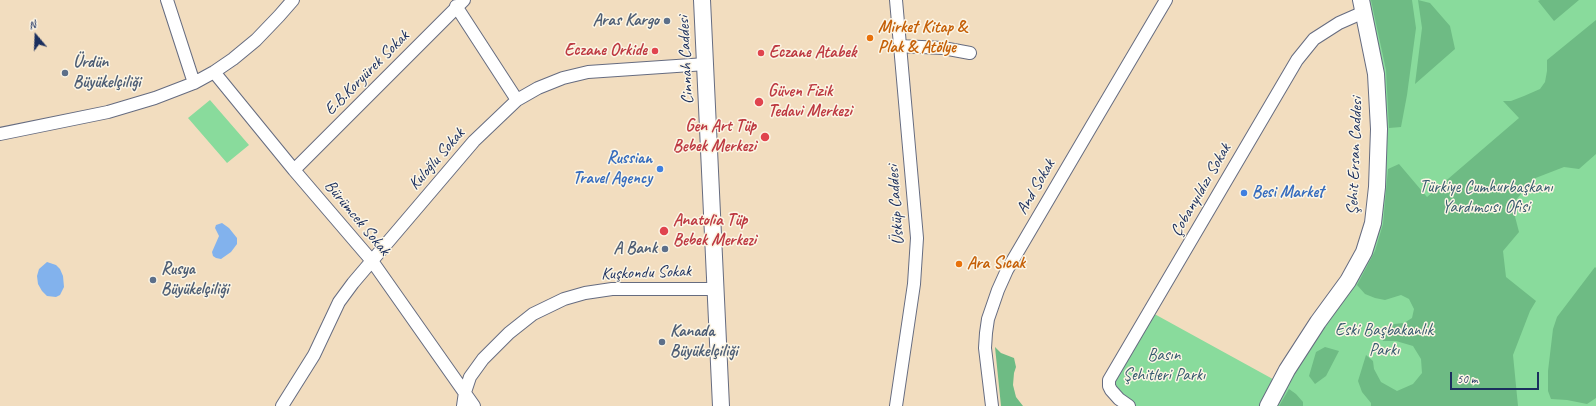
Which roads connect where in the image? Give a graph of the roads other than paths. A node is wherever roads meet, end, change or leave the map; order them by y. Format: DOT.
graph roads {
  1 [pos="167,0"];
  2 [pos="293,0"];
  3 [pos="702,0"];
  4 [pos="896,0"];
  5 [pos="1166,0"];
  6 [pos="460,3"];
  7 [pos="1362,6"];
  8 [pos="900,46"];
  9 [pos="970,54"];
  10 [pos="706,64"];
  11 [pos="214,72"];
  12 [pos="194,83"];
  13 [pos="517,100"];
  14 [pos="0,134"];
  15 [pos="294,170"];
  16 [pos="372,261"];
  17 [pos="716,289"];
  18 [pos="465,392"];
  19 [pos="282,406"];
  20 [pos="463,406"];
  21 [pos="474,406"];
  22 [pos="721,406"];
  23 [pos="896,406"];
  24 [pos="992,406"];
  25 [pos="1129,406"];
  26 [pos="1268,406"];
  1 -- 12 [label="street"];
  2 -- 11 [label="street"];
  3 -- 10 [label="main road, Cinnah Caddesi"];
  4 -- 8 [label="street, Üsküp Caddesi"];
  5 -- 24 [label="street, And Sokak"];
  6 -- 13 [label="street"];
  6 -- 15 [label="street, E.B.Koryürek Sokak"];
  7 -- 25 [label="street, Çobanyıldızı Sokak"];
  7 -- 26 [label="main road, Şehit Ersan Caddesi"];
  8 -- 9 [label="street"];
  8 -- 23 [label="street, Üsküp Caddesi"];
  10 -- 13 [label="street, Kuloğlu Sokak"];
  10 -- 17 [label="main road, Cinnah Caddesi"];
  11 -- 12 [label="street"];
  11 -- 15 [label="street, Bürümcek Sokak"];
  12 -- 14 [label="street"];
  13 -- 16 [label="street, Kuloğlu Sokak"];
  15 -- 16 [label="street, Bürümcek Sokak"];
  16 -- 18 [label="street, Bürümcek Sokak"];
  16 -- 19 [label="street, Kuloğlu Sokak"];
  17 -- 18 [label="street, Kuşkondu Sokak"];
  17 -- 22 [label="main road, Cinnah Caddesi"];
  18 -- 20 [label="street, Kuşkondu Sokak"];
  18 -- 21 [label="street, Bürümcek Sokak"];
}
